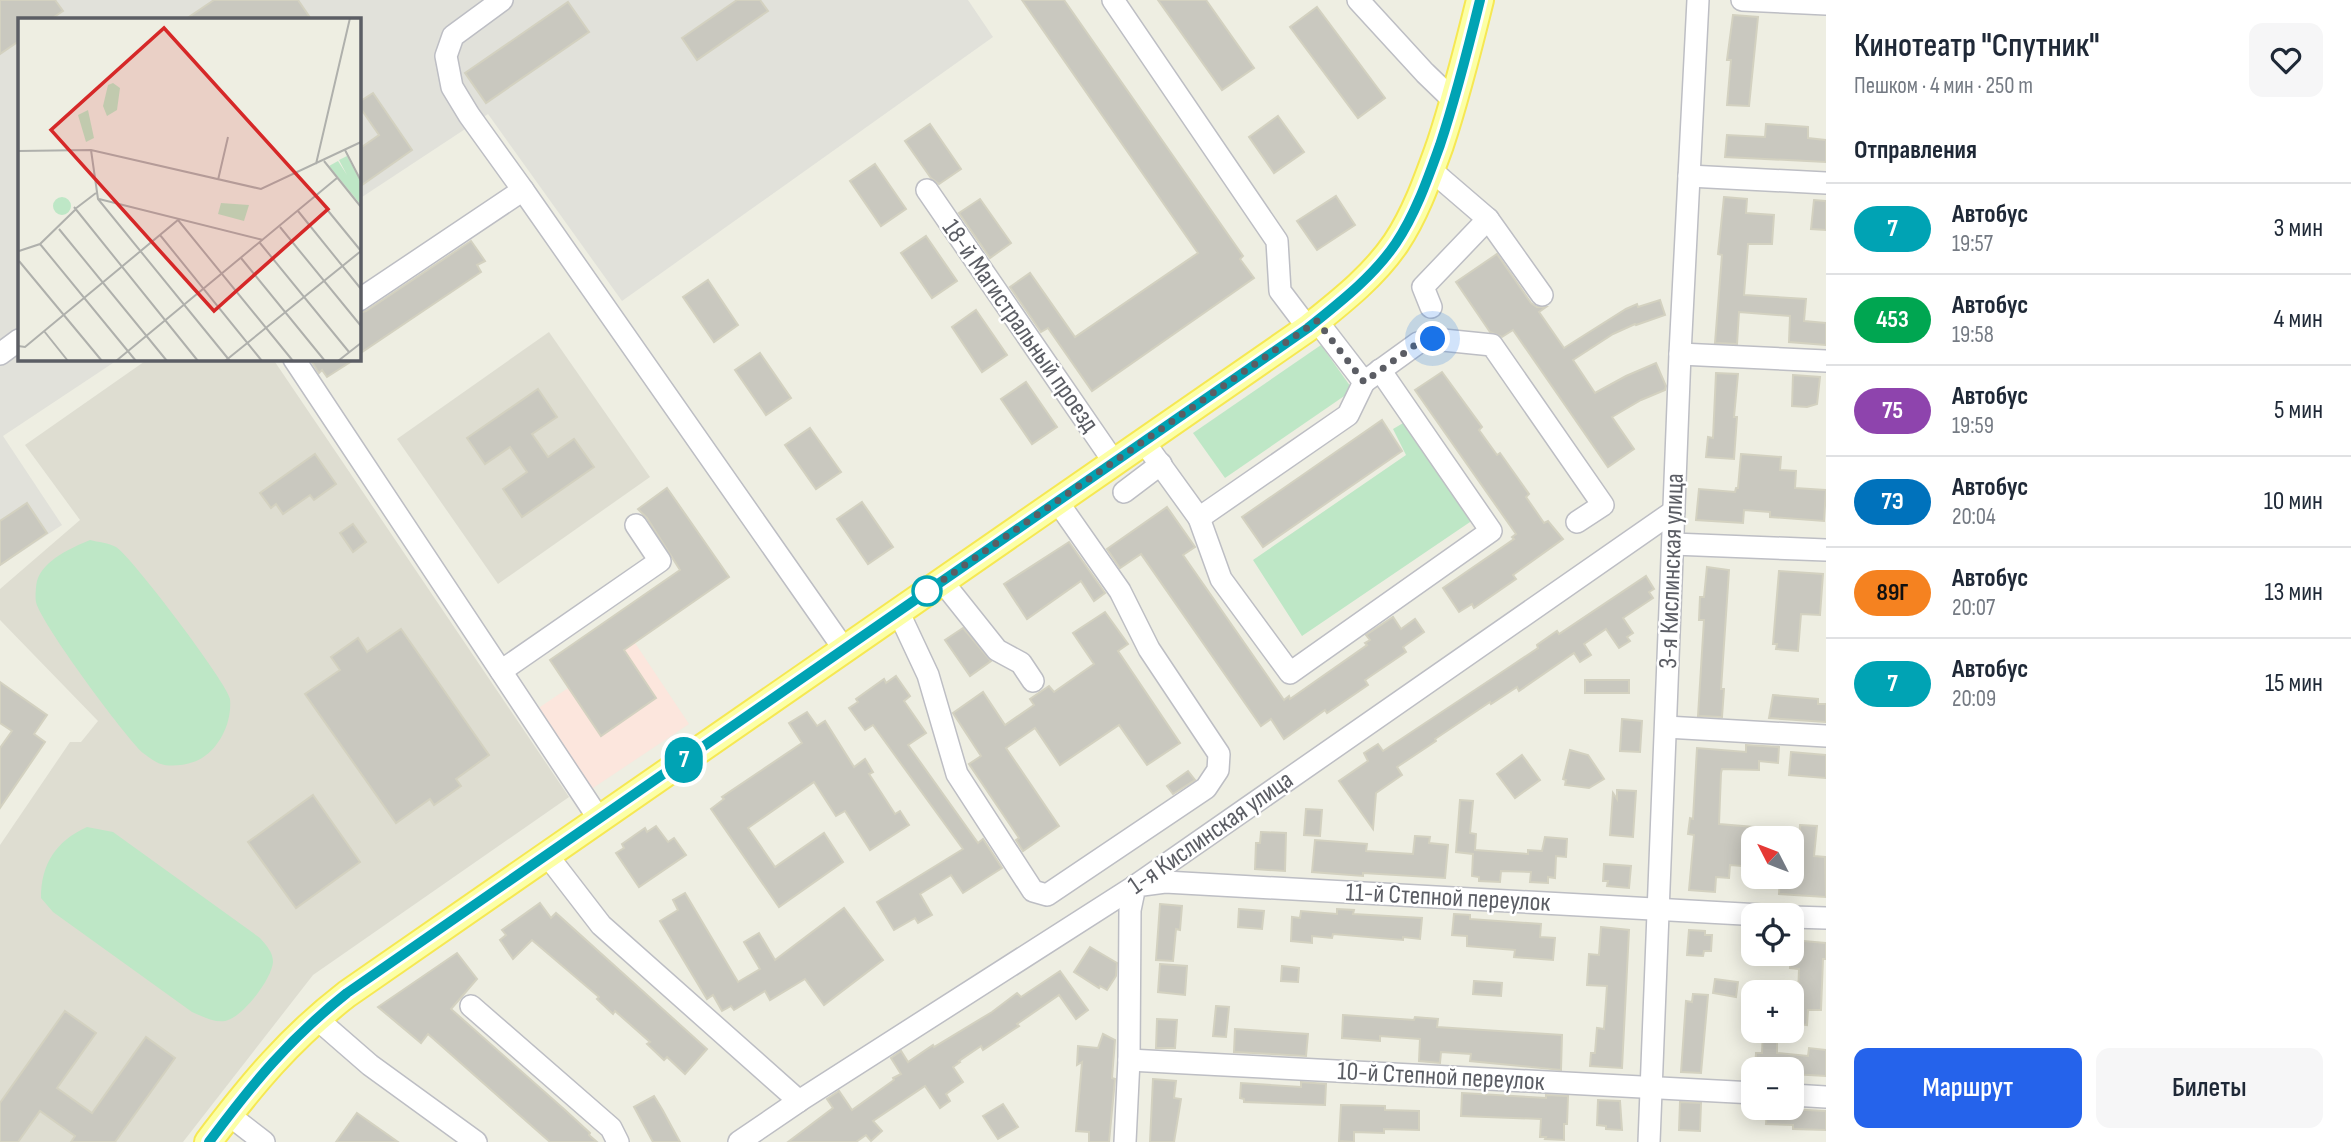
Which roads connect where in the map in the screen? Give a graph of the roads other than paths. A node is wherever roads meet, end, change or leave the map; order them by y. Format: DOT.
graph roads {
  1 [pos="502,0"];
  2 [pos="1113,0"];
  3 [pos="1358,0"];
  4 [pos="1480,0"];
  5 [pos="1698,0"];
  6 [pos="1742,0"];
  7 [pos="1826,4"];
  8 [pos="1454,101"];
  9 [pos="1431,170"];
  10 [pos="1689,176"];
  11 [pos="1826,183"];
  12 [pos="523,190"];
  13 [pos="927,190"];
  14 [pos="1488,219"];
  15 [pos="1542,295"];
  16 [pos="360,299"];
  17 [pos="1431,307"];
  18 [pos="1312,325"];
  19 [pos="18,341"];
  20 [pos="0,354"];
  21 [pos="1680,354"];
  22 [pos="295,360"];
  23 [pos="1826,360"];
  24 [pos="1372,376"];
  25 [pos="1144,442"];
  26 [pos="1114,462"];
  27 [pos="1161,464"];
  28 [pos="1124,492"];
  29 [pos="1057,501"];
  30 [pos="1674,511"];
  31 [pos="1199,518"];
  32 [pos="1577,522"];
  33 [pos="636,524"];
  34 [pos="1673,544"];
  35 [pos="1826,550"];
  36 [pos="942,580"];
  37 [pos="898,611"];
  38 [pos="844,649"];
  39 [pos="501,671"];
  40 [pos="1033,681"];
  41 [pos="1666,727"];
  42 [pos="1826,736"];
  43 [pos="599,820"];
  44 [pos="547,855"];
  45 [pos="1135,886"];
  46 [pos="1659,910"];
  47 [pos="1741,914"];
  48 [pos="1804,917"];
  49 [pos="1826,918"];
  50 [pos="471,1006"];
  51 [pos="316,1018"];
  52 [pos="1129,1060"];
  53 [pos="1652,1088"];
  54 [pos="1741,1092"];
  55 [pos="1804,1096"];
  56 [pos="1826,1097"];
  57 [pos="799,1101"];
  58 [pos="229,1115"];
  59 [pos="208,1142"];
  60 [pos="264,1142"];
  61 [pos="476,1142"];
  62 [pos="618,1142"];
  63 [pos="740,1142"];
  64 [pos="1125,1142"];
  65 [pos="1649,1142"];
  1 -- 12 [label="street"];
  2 -- 18 [label="street"];
  3 -- 8 [label="street"];
  4 -- 8 [label="main road"];
  5 -- 10 [label="street, 3-я Кислинская улица"];
  6 -- 7 [label="street"];
  8 -- 9 [label="main road"];
  9 -- 14 [label="street"];
  9 -- 18 [label="main road"];
  10 -- 11 [label="street"];
  10 -- 21 [label="street, 3-я Кислинская улица"];
  12 -- 16 [label="street"];
  12 -- 38 [label="street"];
  13 -- 26 [label="street, 18-й Магистральный проезд"];
  14 -- 15 [label="street"];
  14 -- 17 [label="street"];
  18 -- 24 [label="street"];
  18 -- 25 [label="main road"];
  19 -- 20 [label="street"];
  21 -- 23 [label="street"];
  21 -- 30 [label="street, 3-я Кислинская улица"];
  22 -- 39 [label="street"];
  24 -- 31 [label="street"];
  24 -- 31 [label="street"];
  24 -- 32 [label="street"];
  25 -- 26 [label="main road"];
  25 -- 27 [label="street"];
  26 -- 29 [label="main road"];
  27 -- 28 [label="street"];
  27 -- 31 [label="street"];
  29 -- 36 [label="main road"];
  29 -- 37 [label="street"];
  30 -- 34 [label="street, 3-я Кислинская улица"];
  30 -- 45 [label="street, 1-я Кислинская улица"];
  33 -- 39 [label="street"];
  34 -- 35 [label="street"];
  34 -- 41 [label="street, 3-я Кислинская улица"];
  36 -- 37 [label="main road"];
  36 -- 40 [label="street"];
  37 -- 38 [label="main road"];
  38 -- 43 [label="main road"];
  39 -- 43 [label="street"];
  41 -- 42 [label="street"];
  41 -- 46 [label="street, 3-я Кислинская улица"];
  43 -- 44 [label="main road"];
  44 -- 51 [label="main road"];
  44 -- 57 [label="street"];
  45 -- 46 [label="street, 11-й Степной переулок"];
  45 -- 52 [label="street"];
  45 -- 57 [label="street, 1-я Кислинская улица"];
  46 -- 47 [label="street, 11-й Степной переулок"];
  46 -- 53 [label="street, 3-я Кислинская улица"];
  48 -- 49 [label="street"];
  50 -- 62 [label="street"];
  51 -- 58 [label="main road"];
  51 -- 61 [label="street"];
  52 -- 53 [label="street, 10-й Степной переулок"];
  52 -- 64 [label="street"];
  53 -- 54 [label="street, 10-й Степной переулок"];
  53 -- 65 [label="street, 3-я Кислинская улица"];
  55 -- 56 [label="street"];
  57 -- 63 [label="street, 1-я Кислинская улица"];
  58 -- 59 [label="main road"];
  58 -- 60 [label="street"];
}
